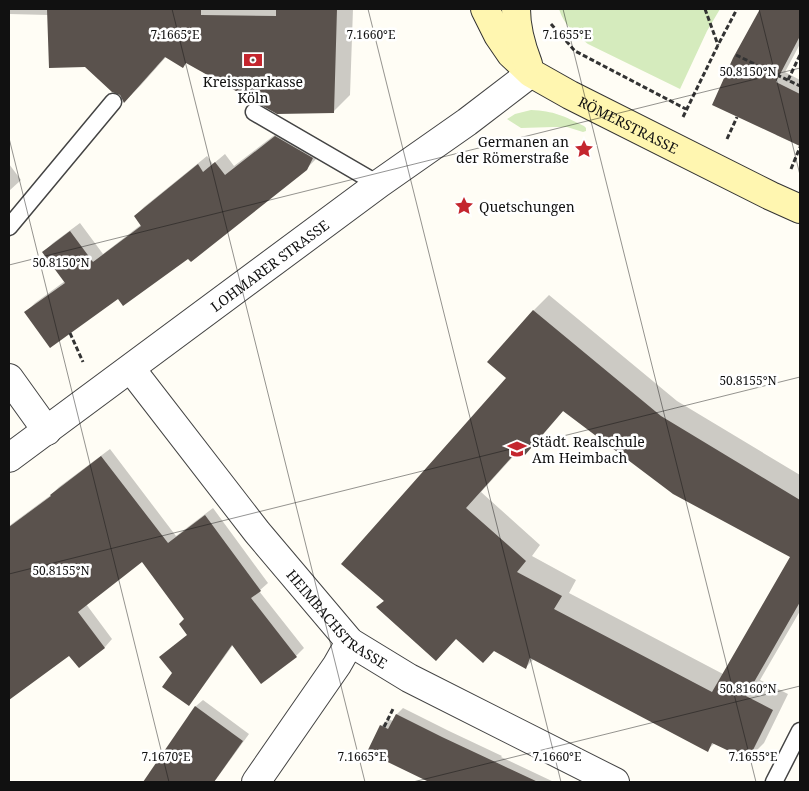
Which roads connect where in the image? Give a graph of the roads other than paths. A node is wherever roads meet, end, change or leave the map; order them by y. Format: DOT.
graph roads {
  1 [pos="485,9"];
  2 [pos="516,9"];
  3 [pos="531,73"];
  4 [pos="113,102"];
  5 [pos="254,112"];
  6 [pos="378,184"];
  7 [pos="800,209"];
  8 [pos="9,227"];
  9 [pos="130,369"];
  10 [pos="9,378"];
  11 [pos="46,431"];
  12 [pos="9,458"];
  13 [pos="350,642"];
  14 [pos="800,731"];
  15 [pos="256,782"];
  16 [pos="615,782"];
  17 [pos="774,782"];
  1 -- 3 [label="street, RÖMERSTRASSE"];
  2 -- 3 [label="street"];
  3 -- 6 [label="street, LOHMARER STRASSE"];
  3 -- 7 [label="street, RÖMERSTRASSE"];
  4 -- 8 [label="lane"];
  5 -- 6 [label="lane"];
  6 -- 9 [label="street, LOHMARER STRASSE"];
  9 -- 11 [label="street, LOHMARER STRASSE"];
  9 -- 13 [label="street, HEIMBACHSTRASSE"];
  10 -- 11 [label="street"];
  11 -- 12 [label="street, LOHMARER STRASSE"];
  13 -- 15 [label="street"];
  13 -- 16 [label="street, HEIMBACHSTRASSE"];
  14 -- 17 [label="lane"];
}
